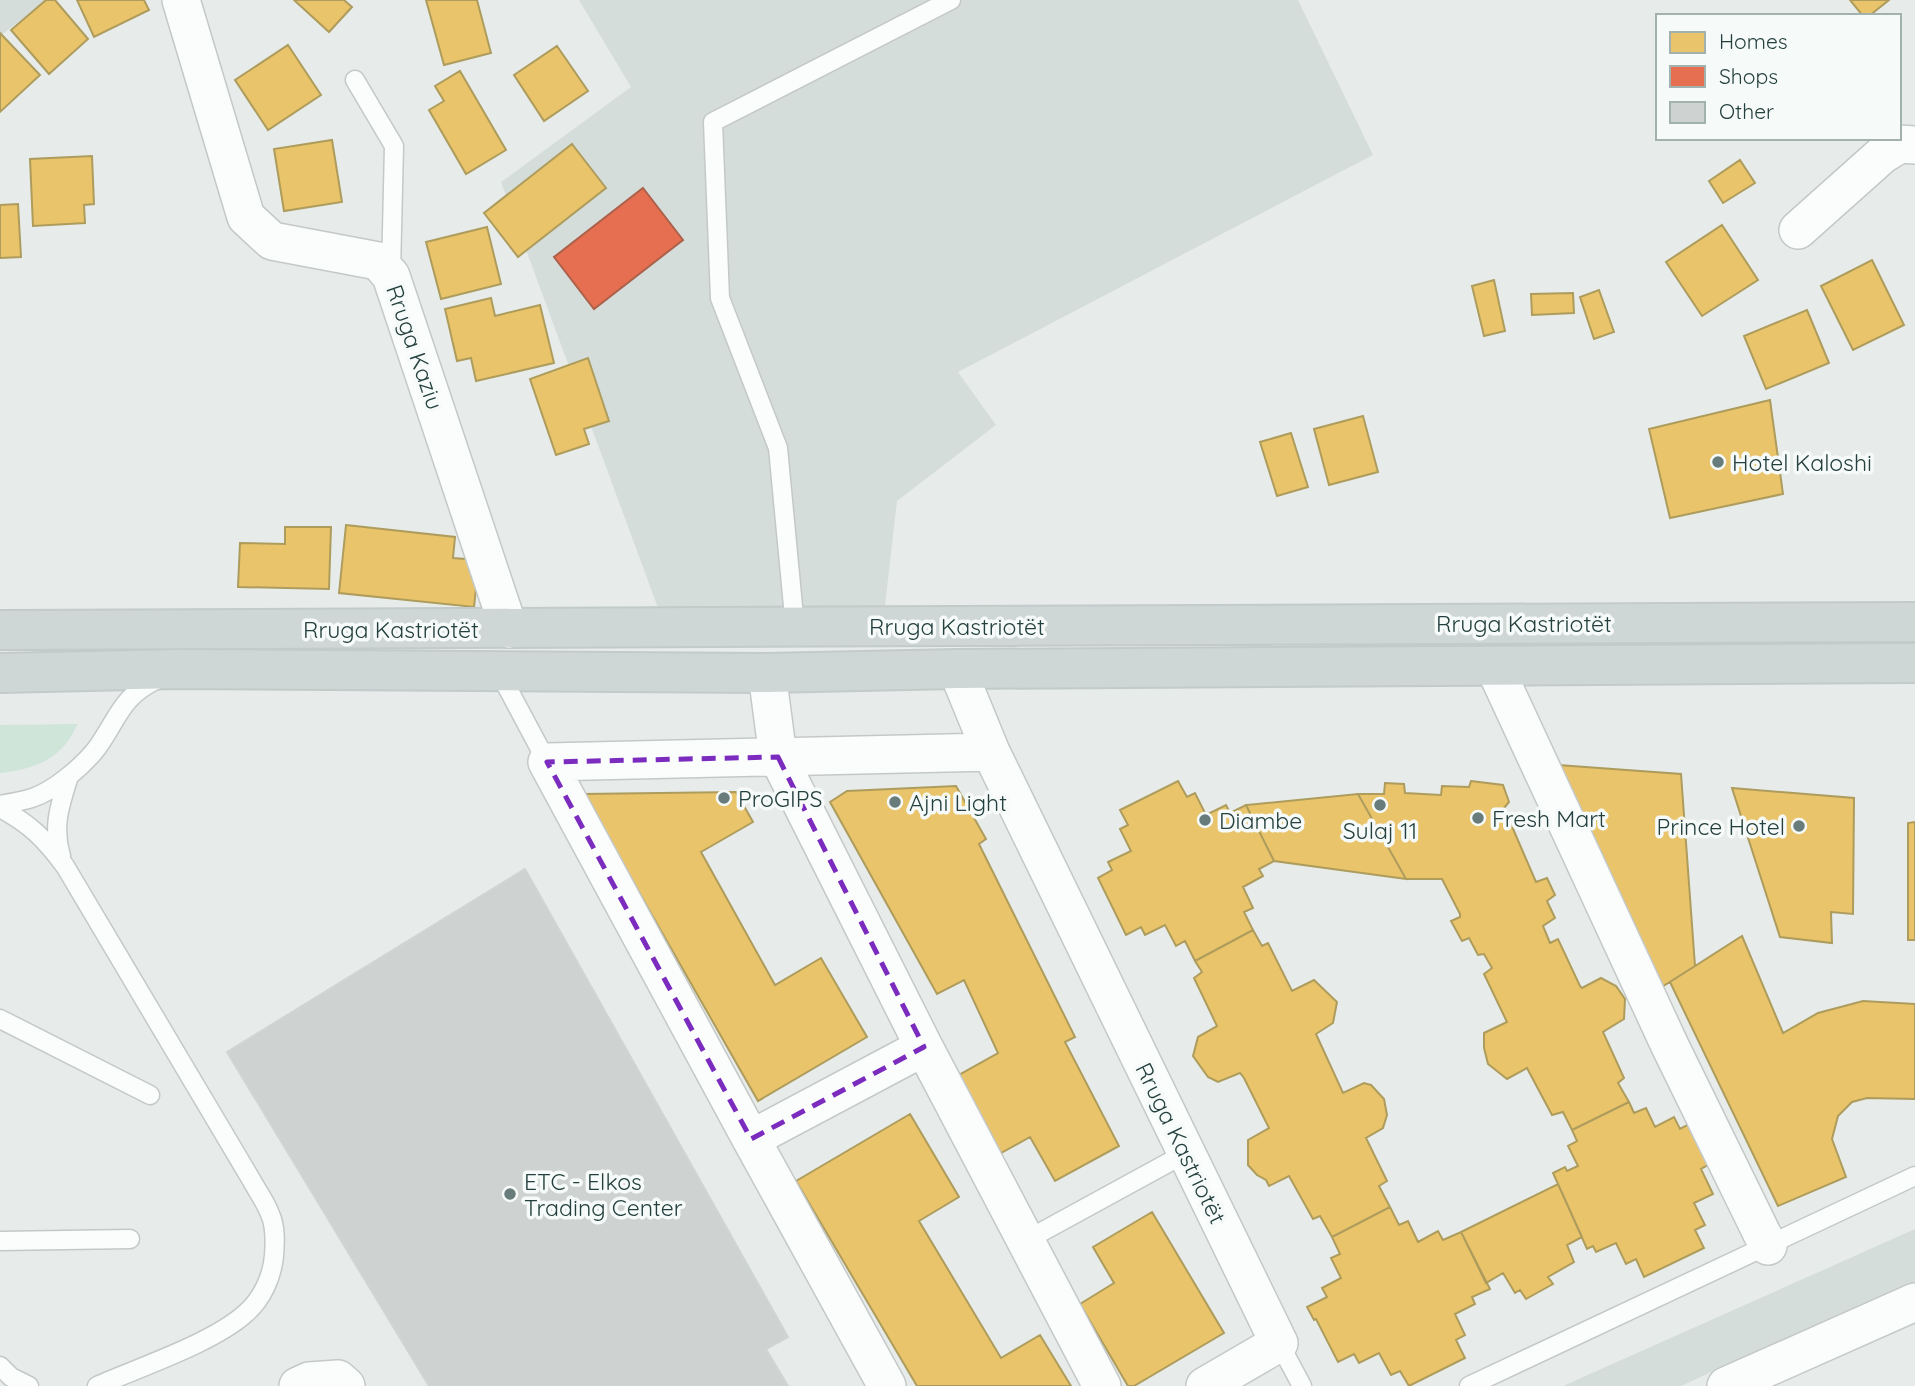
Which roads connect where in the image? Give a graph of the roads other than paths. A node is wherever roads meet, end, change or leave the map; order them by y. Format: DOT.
graph roads {
  1 [pos="181,0"];
  2 [pos="951,0"];
  3 [pos="355,80"];
  4 [pos="1915,145"];
  5 [pos="1798,230"];
  6 [pos="391,276"];
  7 [pos="1915,622"];
  8 [pos="795,626"];
  9 [pos="509,629"];
  10 [pos="0,630"];
  11 [pos="1915,663"];
  12 [pos="1494,666"];
  13 [pos="179,669"];
  14 [pos="957,669"];
  15 [pos="499,672"];
  16 [pos="0,673"];
  17 [pos="766,673"];
  18 [pos="991,752"];
  19 [pos="778,757"];
  20 [pos="547,762"];
  21 [pos="69,776"];
  22 [pos="0,807"];
  23 [pos="65,866"];
  24 [pos="0,1019"];
  25 [pos="924,1047"];
  26 [pos="150,1095"];
  27 [pos="751,1139"];
  28 [pos="1186,1153"];
  29 [pos="1915,1177"];
  30 [pos="130,1239"];
  31 [pos="0,1241"];
  32 [pos="1025,1241"];
  33 [pos="1768,1246"];
  34 [pos="1915,1302"];
  35 [pos="1279,1343"];
  36 [pos="0,1366"];
  37 [pos="29,1386"];
  38 [pos="97,1386"];
  39 [pos="298,1386"];
  40 [pos="346,1386"];
  41 [pos="887,1386"];
  42 [pos="1102,1386"];
  43 [pos="1205,1386"];
  44 [pos="1302,1386"];
  45 [pos="1469,1386"];
  46 [pos="1726,1386"];
  1 -- 6 [label="street, Rruga Kaziu"];
  2 -- 8 [label="lane"];
  3 -- 6 [label="lane"];
  4 -- 5 [label="street"];
  6 -- 9 [label="street, Rruga Kaziu"];
  7 -- 8 [label="main road, Rruga Kastriotët"];
  8 -- 9 [label="main road, Rruga Kastriotët"];
  9 -- 10 [label="main road, Rruga Kastriotët"];
  11 -- 12 [label="main road, Rruga Kastriotët"];
  12 -- 14 [label="main road, Rruga Kastriotët"];
  12 -- 33 [label="street, Rruga Kastriotët"];
  13 -- 15 [label="main road, Rruga Kastriotët"];
  13 -- 16 [label="main road, Rruga Kastriotët"];
  13 -- 21 [label="lane"];
  14 -- 17 [label="main road, Rruga Kastriotët"];
  14 -- 18 [label="street, Rruga Kastriotët"];
  15 -- 17 [label="main road, Rruga Kastriotët"];
  15 -- 20 [label="lane"];
  17 -- 19 [label="street"];
  18 -- 19 [label="street"];
  18 -- 28 [label="street, Rruga Kastriotët"];
  19 -- 20 [label="street"];
  19 -- 25 [label="street"];
  20 -- 27 [label="street"];
  21 -- 22 [label="lane"];
  21 -- 23 [label="lane"];
  22 -- 23 [label="lane"];
  23 -- 38 [label="lane"];
  24 -- 26 [label="lane"];
  25 -- 27 [label="street"];
  25 -- 32 [label="street"];
  27 -- 41 [label="street"];
  28 -- 32 [label="lane"];
  28 -- 35 [label="street, Rruga Kastriotët"];
  29 -- 33 [label="lane"];
  30 -- 31 [label="lane"];
  32 -- 42 [label="street"];
  33 -- 45 [label="lane"];
  34 -- 46 [label="street"];
  35 -- 43 [label="street"];
  35 -- 44 [label="lane"];
  36 -- 37 [label="lane"];
  39 -- 40 [label="street"];
}
